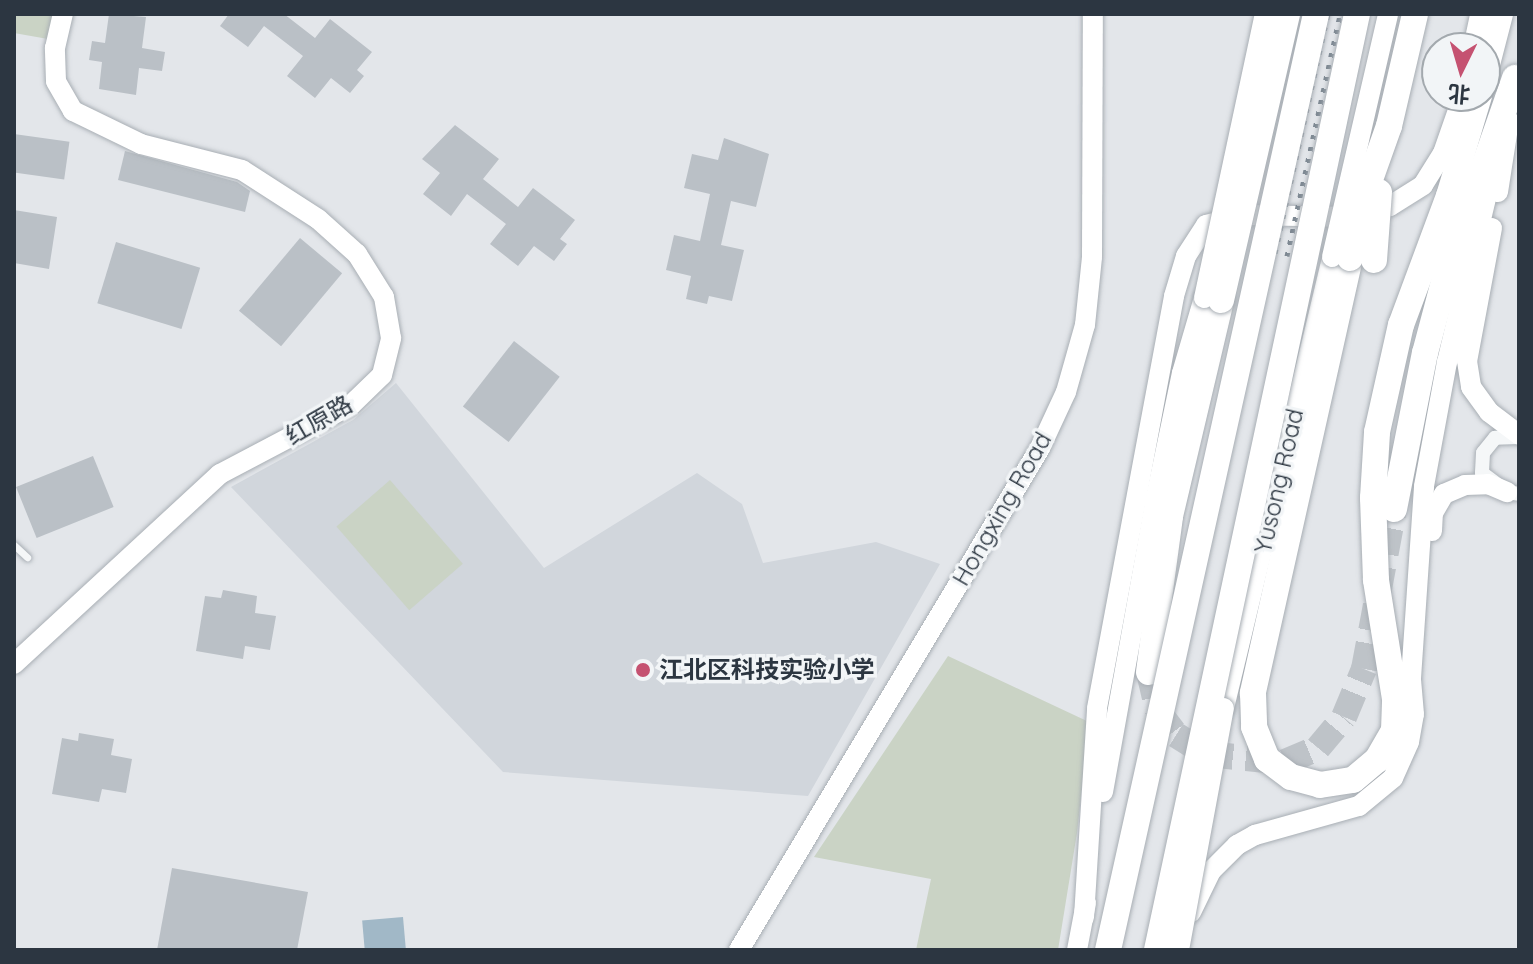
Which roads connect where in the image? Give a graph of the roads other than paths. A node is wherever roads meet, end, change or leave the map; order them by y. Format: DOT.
graph roads {
  1 [pos="63,14"];
  2 [pos="1093,14"];
  3 [pos="1265,14"];
  4 [pos="1287,14"];
  5 [pos="1316,14"];
  6 [pos="1357,14"];
  7 [pos="1388,14"];
  8 [pos="1415,14"];
  9 [pos="1517,69"];
  10 [pos="1457,112"];
  11 [pos="1474,112"];
  12 [pos="1352,258"];
  13 [pos="1212,299"];
  14 [pos="1519,436"];
  15 [pos="1513,493"];
  16 [pos="1394,509"];
  17 [pos="14,545"];
  18 [pos="27,557"];
  19 [pos="14,664"];
  20 [pos="1149,672"];
  21 [pos="1106,712"];
  22 [pos="1414,714"];
  23 [pos="1180,944"];
  24 [pos="739,950"];
  25 [pos="1077,950"];
  26 [pos="1108,950"];
  27 [pos="1157,950"];
  1 -- 19 [label="main road, 红原路"];
  2 -- 24 [label="main road, Hongxing Road"];
  3 -- 13 [label="main road, bridge"];
  4 -- 13 [label="highway, bridge"];
  5 -- 26 [label="highway, bridge"];
  6 -- 27 [label="highway, Yusong Road, bridge"];
  7 -- 12 [label="main road, Yusong Road, bridge"];
  8 -- 12 [label="highway, bridge"];
  9 -- 14 [label="main road"];
  9 -- 16 [label="highway"];
  9 -- 22 [label="main road"];
  10 -- 21 [label="main road"];
  11 -- 12 [label="highway"];
  12 -- 23 [label="main road, Yusong Road, bridge"];
  13 -- 20 [label="highway"];
  13 -- 21 [label="main road"];
  14 -- 15 [label="street"];
  15 -- 22 [label="main road"];
  17 -- 18 [label="lane"];
  21 -- 25 [label="main road"];
  22 -- 23 [label="main road, bridge"];
}
